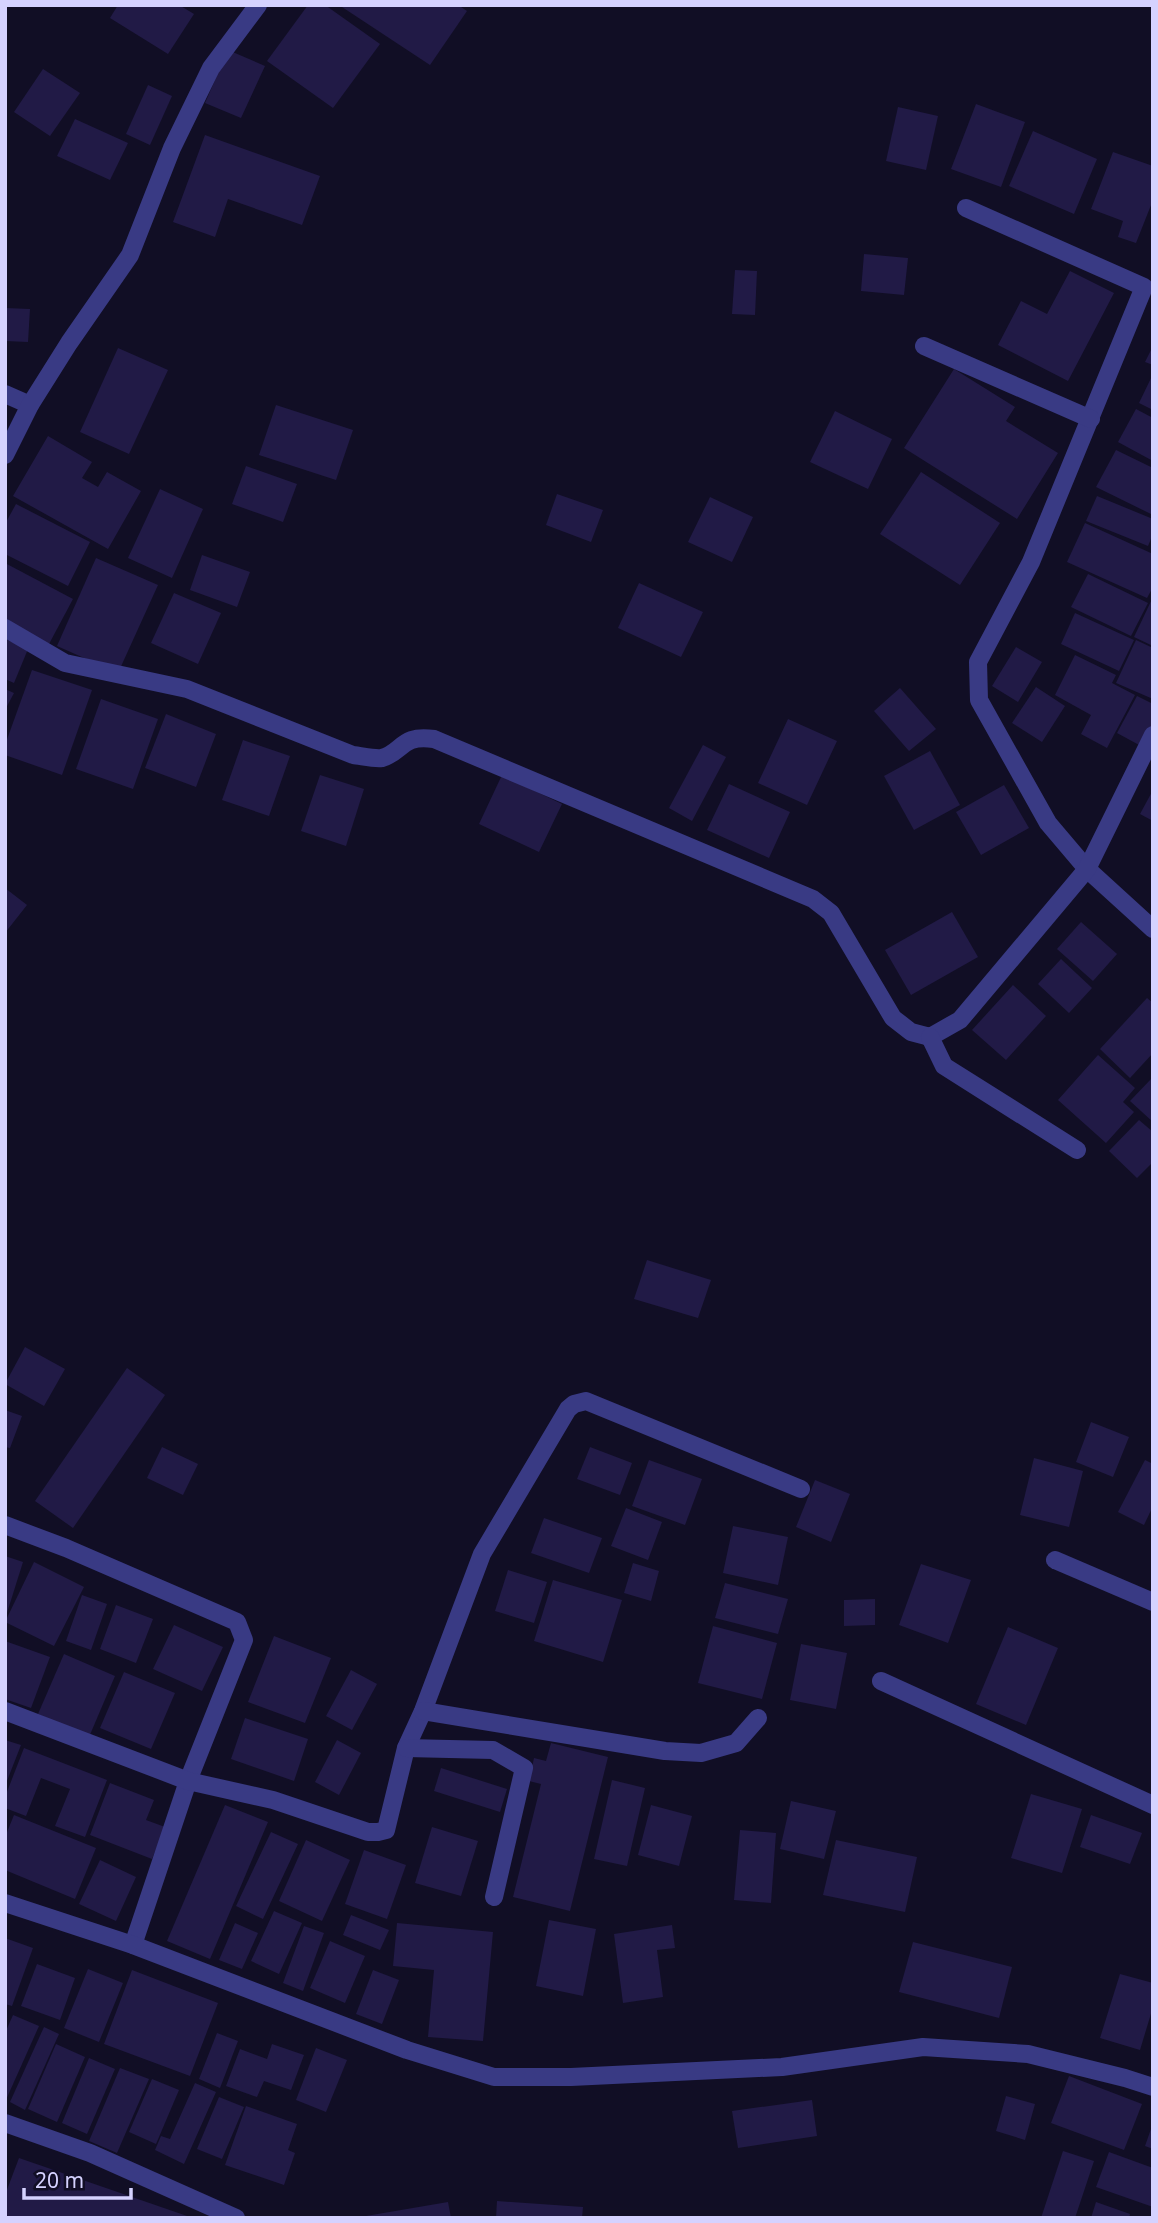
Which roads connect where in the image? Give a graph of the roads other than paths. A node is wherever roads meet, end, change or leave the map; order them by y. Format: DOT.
graph roads {
  1 [pos="258,5"];
  2 [pos="966,208"];
  3 [pos="1149,280"];
  4 [pos="924,346"];
  5 [pos="5,394"];
  6 [pos="30,405"];
  7 [pos="1091,419"];
  8 [pos="5,455"];
  9 [pos="5,628"];
  10 [pos="1153,735"];
  11 [pos="1087,869"];
  12 [pos="1153,929"];
  13 [pos="930,1037"];
  14 [pos="1077,1150"];
  15 [pos="801,1489"];
  16 [pos="5,1525"];
  17 [pos="1055,1560"];
  18 [pos="1153,1602"];
  19 [pos="881,1681"];
  20 [pos="423,1711"];
  21 [pos="5,1712"];
  22 [pos="758,1718"];
  23 [pos="406,1748"];
  24 [pos="188,1781"];
  25 [pos="1153,1805"];
  26 [pos="494,1897"];
  27 [pos="5,1903"];
  28 [pos="134,1945"];
  29 [pos="1153,2087"];
  30 [pos="5,2123"];
  31 [pos="236,2218"];
  1 -- 6 [label="street"];
  2 -- 3 [label="street"];
  3 -- 7 [label="street"];
  4 -- 7 [label="street"];
  5 -- 6 [label="street"];
  6 -- 8 [label="street"];
  7 -- 11 [label="street"];
  9 -- 13 [label="street"];
  10 -- 11 [label="street"];
  11 -- 12 [label="street"];
  11 -- 13 [label="street"];
  13 -- 14 [label="street"];
  15 -- 20 [label="street"];
  16 -- 24 [label="street"];
  17 -- 18 [label="street"];
  19 -- 25 [label="street"];
  20 -- 22 [label="street"];
  20 -- 23 [label="street"];
  21 -- 24 [label="street"];
  23 -- 24 [label="street"];
  23 -- 26 [label="street"];
  24 -- 28 [label="street"];
  27 -- 28 [label="street"];
  28 -- 29 [label="street"];
  30 -- 31 [label="street"];
}
